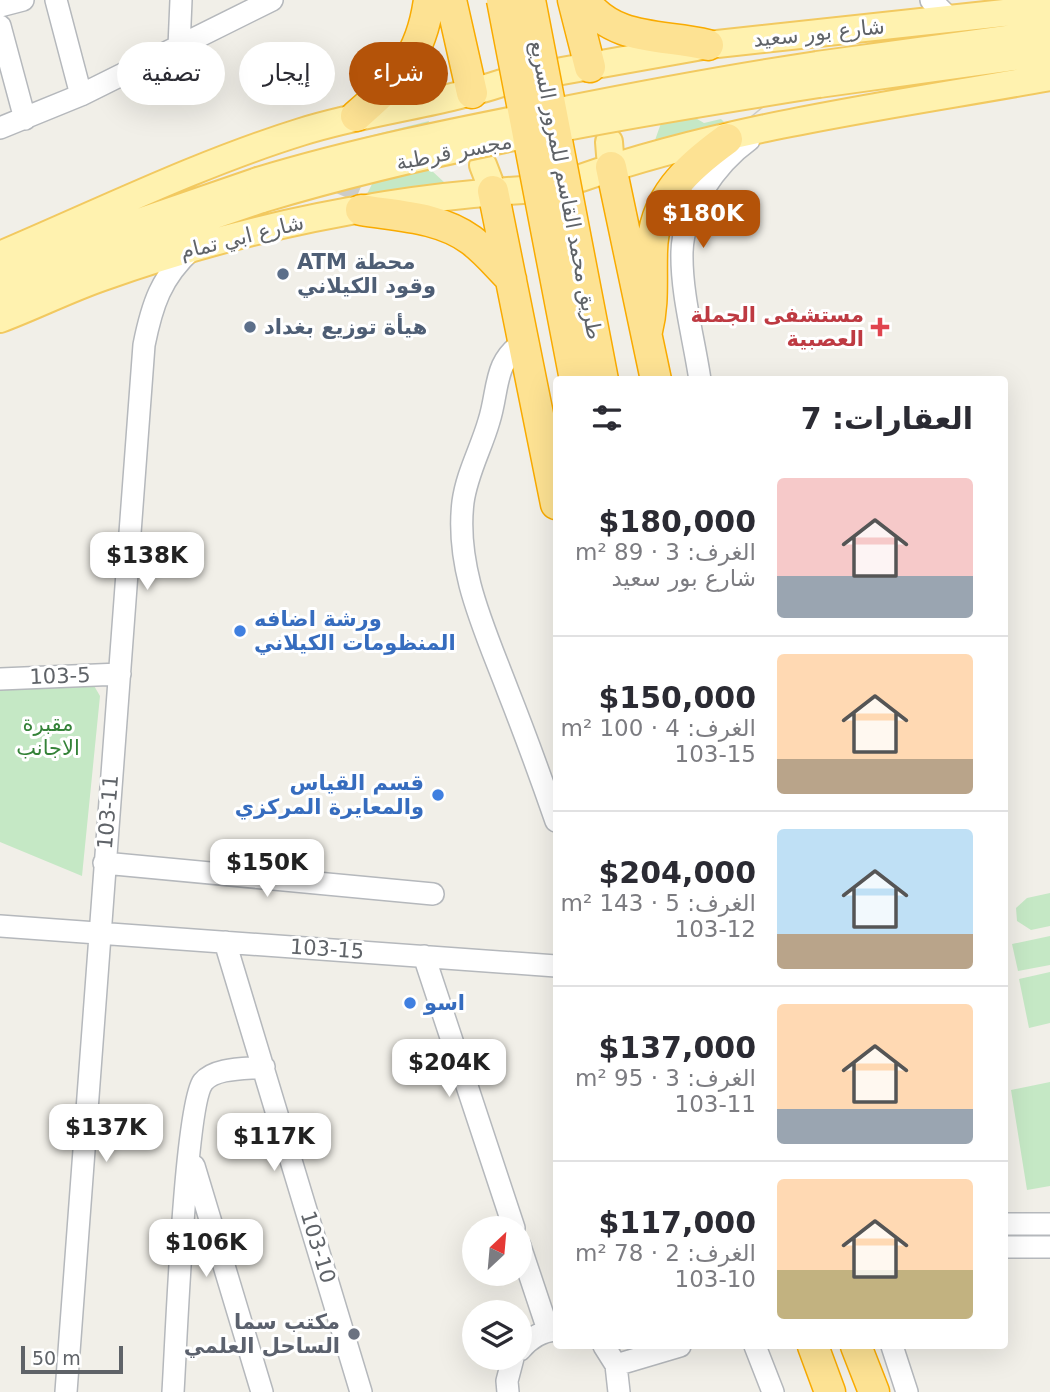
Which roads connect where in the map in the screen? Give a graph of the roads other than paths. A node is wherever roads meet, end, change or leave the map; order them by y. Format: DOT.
graph roads {
  1 [pos="23,0"];
  2 [pos="55,0"];
  3 [pos="181,0"];
  4 [pos="429,0"];
  5 [pos="452,0"];
  6 [pos="502,0"];
  7 [pos="530,0"];
  8 [pos="573,0"];
  9 [pos="584,0"];
  10 [pos="264,2"];
  11 [pos="0,6"];
  12 [pos="925,8"];
  13 [pos="1050,8"];
  14 [pos="0,26"];
  15 [pos="1050,33"];
  16 [pos="761,40"];
  17 [pos="178,42"];
  18 [pos="188,42"];
  19 [pos="708,45"];
  20 [pos="1050,52"];
  21 [pos="576,69"];
  22 [pos="741,71"];
  23 [pos="818,75"];
  24 [pos="117,77"];
  25 [pos="1050,77"];
  26 [pos="502,83"];
  27 [pos="472,93"];
  28 [pos="81,95"];
  29 [pos="601,99"];
  30 [pos="356,116"];
  31 [pos="25,119"];
  32 [pos="760,122"];
  33 [pos="474,123"];
  34 [pos="0,128"];
  35 [pos="302,132"];
  36 [pos="727,139"];
  37 [pos="344,152"];
  38 [pos="610,154"];
  39 [pos="488,178"];
  40 [pos="581,178"];
  41 [pos="260,190"];
  42 [pos="523,190"];
  43 [pos="352,203"];
  44 [pos="194,247"];
  45 [pos="0,255"];
  46 [pos="0,276"];
  47 [pos="511,279"];
  48 [pos="0,297"];
  49 [pos="0,319"];
  50 [pos="647,331"];
  51 [pos="524,342"];
  52 [pos="574,376"];
  53 [pos="602,376"];
  54 [pos="655,376"];
  55 [pos="699,376"];
  56 [pos="553,489"];
  57 [pos="120,674"];
  58 [pos="0,679"];
  59 [pos="553,813"];
  60 [pos="104,863"];
  61 [pos="433,894"];
  62 [pos="0,926"];
  63 [pos="98,932"];
  64 [pos="225,942"];
  65 [pos="424,956"];
  66 [pos="553,966"];
  67 [pos="264,1067"];
  68 [pos="190,1154"];
  69 [pos="510,1216"];
  70 [pos="1008,1224"];
  71 [pos="1050,1224"];
  72 [pos="1008,1247"];
  73 [pos="1050,1247"];
  74 [pos="532,1278"];
  75 [pos="552,1330"];
  76 [pos="532,1339"];
  77 [pos="606,1349"];
  78 [pos="670,1349"];
  79 [pos="756,1349"];
  80 [pos="814,1349"];
  81 [pos="857,1349"];
  82 [pos="893,1349"];
  83 [pos="617,1365"];
  84 [pos="510,1370"];
  85 [pos="66,1392"];
  86 [pos="173,1392"];
  87 [pos="262,1392"];
  88 [pos="361,1392"];
  89 [pos="509,1392"];
  90 [pos="619,1392"];
  91 [pos="773,1392"];
  92 [pos="830,1392"];
  93 [pos="874,1392"];
  94 [pos="908,1392"];
  1 -- 11 [label="street"];
  2 -- 28 [label="street"];
  3 -- 17 [label="street"];
  4 -- 30 [label="highway"];
  5 -- 27 [label="highway"];
  6 -- 52 [label="highway, طريق محمد القاسم للمرور السريع, bridge"];
  7 -- 53 [label="highway, طريق محمد القاسم للمرور السريع, bridge"];
  8 -- 21 [label="highway"];
  9 -- 19 [label="highway"];
  10 -- 18 [label="street"];
  12 -- 13 [label="main road, شارع بور سعيد"];
  12 -- 16 [label="main road, شارع بور سعيد"];
  14 -- 31 [label="street"];
  15 -- 23 [label="main road, مجسر قرطبة"];
  16 -- 19 [label="main road, شارع بور سعيد"];
  16 -- 22 [label="main road"];
  19 -- 21 [label="main road, شارع بور سعيد"];
  20 -- 23 [label="main road, مجسر قرطبة"];
  21 -- 29 [label="main road"];
  23 -- 41 [label="main road, مجسر قرطبة, bridge"];
  24 -- 28 [label="street"];
  25 -- 32 [label="main road"];
  26 -- 27 [label="main road"];
  27 -- 30 [label="main road"];
  27 -- 33 [label="main road"];
  28 -- 31 [label="street"];
  30 -- 35 [label="main road"];
  31 -- 34 [label="street"];
  32 -- 36 [label="main road"];
  32 -- 55 [label="street"];
  35 -- 37 [label="main road"];
  35 -- 45 [label="main road"];
  36 -- 38 [label="main road"];
  36 -- 50 [label="highway"];
  38 -- 40 [label="main road"];
  38 -- 50 [label="highway"];
  39 -- 42 [label="main road, شارع ابي تمام"];
  39 -- 43 [label="main road, شارع ابي تمام"];
  39 -- 47 [label="highway"];
  41 -- 46 [label="main road, مجسر قرطبة"];
  41 -- 48 [label="main road, مجسر قرطبة"];
  43 -- 44 [label="main road, شارع ابي تمام"];
  43 -- 47 [label="highway"];
  44 -- 49 [label="main road, شارع ابي تمام"];
  44 -- 57 [label="street, 103-11"];
  47 -- 51 [label="highway"];
  50 -- 54 [label="highway"];
  51 -- 56 [label="highway"];
  51 -- 59 [label="street"];
  57 -- 58 [label="street, 103-5"];
  57 -- 60 [label="street, 103-11"];
  60 -- 61 [label="street"];
  60 -- 63 [label="street, 103-11"];
  62 -- 63 [label="street, 103-15"];
  63 -- 64 [label="street, 103-15"];
  63 -- 85 [label="street, 103-11"];
  64 -- 65 [label="street, 103-15"];
  64 -- 67 [label="street, 103-10"];
  65 -- 66 [label="street, 103-15"];
  65 -- 69 [label="street"];
  67 -- 68 [label="street"];
  67 -- 88 [label="street, 103-10"];
  68 -- 86 [label="street"];
  68 -- 87 [label="street"];
  70 -- 71 [label="street"];
  72 -- 73 [label="street"];
  74 -- 75 [label="street"];
  75 -- 76 [label="street"];
  77 -- 83 [label="street"];
  78 -- 83 [label="street"];
  79 -- 91 [label="street"];
  80 -- 92 [label="highway"];
  81 -- 93 [label="highway"];
  82 -- 94 [label="street"];
  83 -- 90 [label="street"];
  84 -- 89 [label="street"];
}
